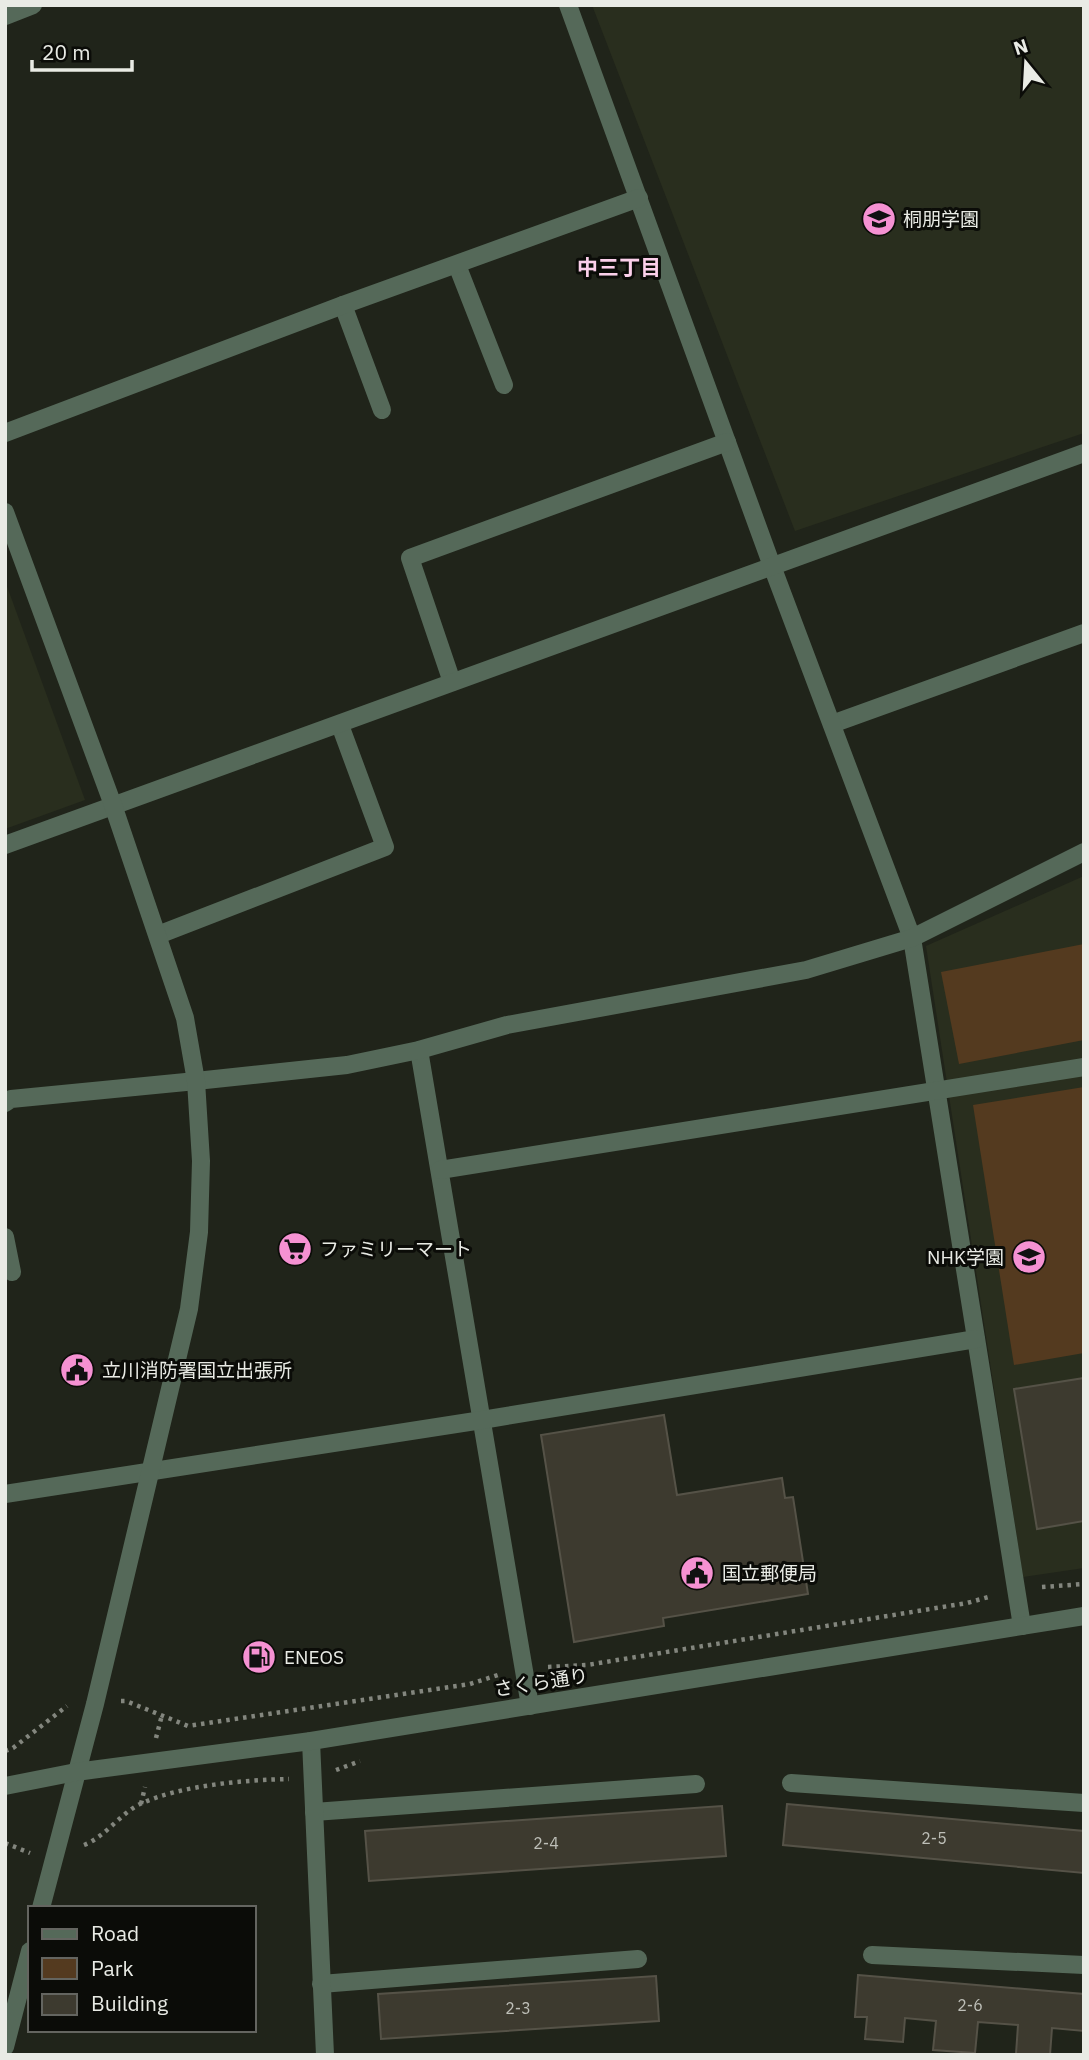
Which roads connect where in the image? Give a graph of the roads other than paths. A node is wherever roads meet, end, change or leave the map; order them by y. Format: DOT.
graph roads {
  1 [pos="33,5"];
  2 [pos="568,5"];
  3 [pos="5,16"];
  4 [pos="639,198"];
  5 [pos="457,265"];
  6 [pos="343,305"];
  7 [pos="504,385"];
  8 [pos="382,410"];
  9 [pos="5,433"];
  10 [pos="727,442"];
  11 [pos="1084,453"];
  12 [pos="5,512"];
  13 [pos="772,566"];
  14 [pos="1084,633"];
  15 [pos="452,682"];
  16 [pos="832,724"];
  17 [pos="340,725"];
  18 [pos="113,805"];
  19 [pos="5,845"];
  20 [pos="1084,852"];
  21 [pos="158,935"];
  22 [pos="912,938"];
  23 [pos="419,1050"];
  24 [pos="1084,1067"];
  25 [pos="196,1081"];
  26 [pos="936,1090"];
  27 [pos="5,1103"];
  28 [pos="440,1170"];
  29 [pos="5,1237"];
  30 [pos="12,1272"];
  31 [pos="976,1339"];
  32 [pos="482,1420"];
  33 [pos="149,1471"];
  34 [pos="5,1494"];
  35 [pos="1084,1616"];
  36 [pos="1022,1626"];
  37 [pos="530,1706"];
  38 [pos="311,1741"];
  39 [pos="76,1772"];
  40 [pos="791,1783"];
  41 [pos="696,1784"];
  42 [pos="5,1786"];
  43 [pos="1084,1803"];
  44 [pos="314,1812"];
  45 [pos="42,1906"];
  46 [pos="872,1955"];
  47 [pos="28,1959"];
  48 [pos="638,1959"];
  49 [pos="1084,1965"];
  50 [pos="321,1984"];
  51 [pos="5,2047"];
  52 [pos="325,2055"];
  1 -- 3 [label="street"];
  2 -- 4 [label="street"];
  4 -- 5 [label="street"];
  4 -- 10 [label="street"];
  5 -- 6 [label="street"];
  5 -- 7 [label="street"];
  6 -- 8 [label="street"];
  6 -- 9 [label="street"];
  10 -- 13 [label="street"];
  10 -- 15 [label="street"];
  11 -- 13 [label="street"];
  12 -- 18 [label="street"];
  13 -- 15 [label="street"];
  13 -- 16 [label="street"];
  14 -- 16 [label="street"];
  15 -- 17 [label="street"];
  16 -- 22 [label="street"];
  17 -- 18 [label="street"];
  17 -- 21 [label="street"];
  18 -- 19 [label="street"];
  18 -- 21 [label="street"];
  20 -- 22 [label="street"];
  21 -- 25 [label="street"];
  22 -- 23 [label="street"];
  22 -- 26 [label="street"];
  23 -- 25 [label="street"];
  23 -- 28 [label="street"];
  24 -- 26 [label="street"];
  25 -- 27 [label="street"];
  25 -- 33 [label="street"];
  26 -- 28 [label="street"];
  26 -- 31 [label="street"];
  28 -- 32 [label="street"];
  29 -- 30 [label="street"];
  31 -- 32 [label="street"];
  31 -- 36 [label="street"];
  32 -- 33 [label="street"];
  32 -- 37 [label="street"];
  33 -- 34 [label="street"];
  33 -- 39 [label="street"];
  35 -- 36 [label="street, さくら通り"];
  36 -- 37 [label="street, さくら通り"];
  37 -- 38 [label="street, さくら通り"];
  38 -- 39 [label="street, さくら通り"];
  38 -- 44 [label="street"];
  39 -- 42 [label="street, さくら通り"];
  39 -- 45 [label="street"];
  40 -- 43 [label="street"];
  41 -- 44 [label="street"];
  44 -- 50 [label="street"];
  46 -- 49 [label="street"];
  47 -- 51 [label="street"];
  48 -- 50 [label="street"];
  50 -- 52 [label="street"];
}
